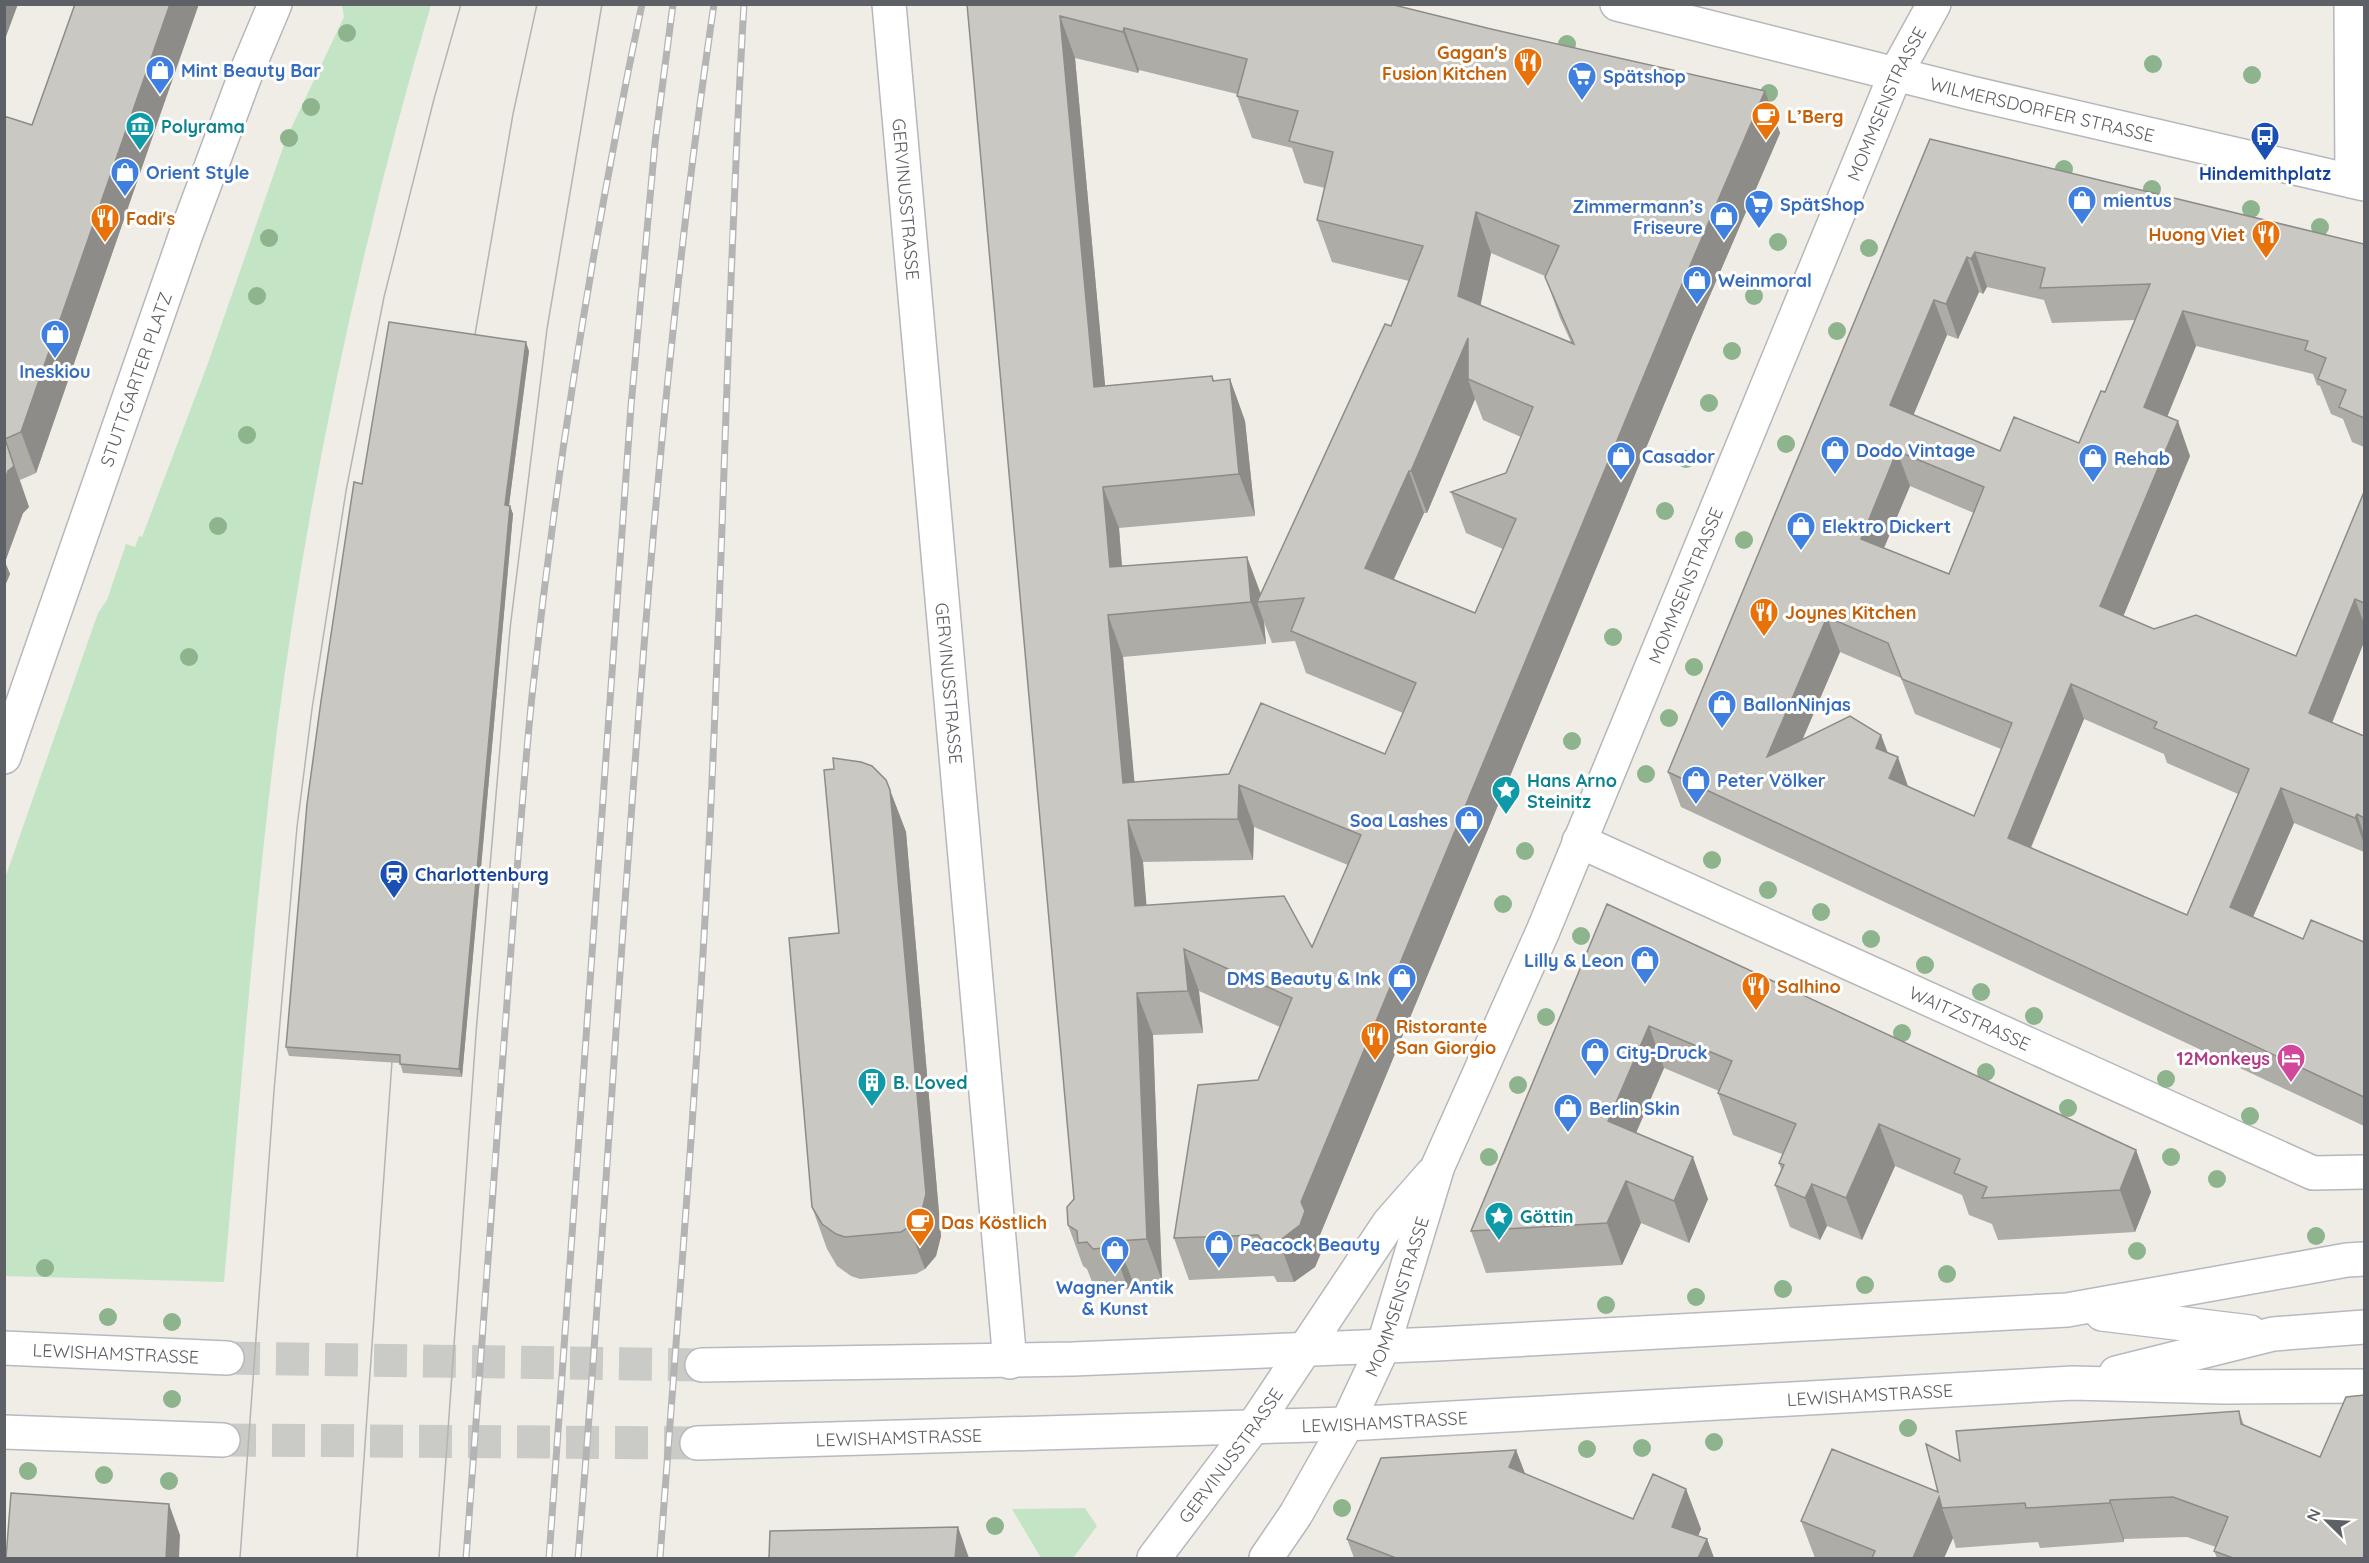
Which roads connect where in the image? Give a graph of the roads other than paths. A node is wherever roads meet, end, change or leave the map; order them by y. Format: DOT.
graph roads {
  1 [pos="275,4"];
  2 [pos="889,4"];
  3 [pos="1617,4"];
  4 [pos="1934,4"];
  5 [pos="2351,4"];
  6 [pos="1896,73"];
  7 [pos="2358,182"];
  8 [pos="4,757"];
  9 [pos="1580,841"];
  10 [pos="1438,1166"];
  11 [pos="2364,1172"];
  12 [pos="2364,1259"];
  13 [pos="2067,1310"];
  14 [pos="2364,1327"];
  15 [pos="2273,1334"];
  16 [pos="1383,1347"];
  17 [pos="4,1348"];
  18 [pos="1303,1350"];
  19 [pos="227,1358"];
  20 [pos="1010,1362"];
  21 [pos="702,1365"];
  22 [pos="2073,1383"];
  23 [pos="2364,1386"];
  24 [pos="1347,1424"];
  25 [pos="1252,1427"];
  26 [pos="4,1432"];
  27 [pos="223,1440"];
  28 [pos="697,1443"];
  29 [pos="1154,1558"];
  30 [pos="1266,1558"];
  1 -- 8 [label="street, STUTTGARTER PLATZ"];
  2 -- 20 [label="street, GERVINUSSTRASSE"];
  3 -- 6 [label="street, WILMERSDORFER STRASSE"];
  4 -- 6 [label="street, MOMMSENSTRASSE"];
  5 -- 7 [label="street"];
  6 -- 7 [label="street, WILMERSDORFER STRASSE"];
  6 -- 9 [label="street, MOMMSENSTRASSE"];
  9 -- 10 [label="street, MOMMSENSTRASSE"];
  9 -- 11 [label="street, WAITZSTRASSE"];
  10 -- 16 [label="street, MOMMSENSTRASSE"];
  10 -- 18 [label="street, MOMMSENSTRASSE"];
  12 -- 13 [label="street, LEWISHAMSTRASSE"];
  13 -- 15 [label="street, LEWISHAMSTRASSE"];
  13 -- 16 [label="street, LEWISHAMSTRASSE"];
  14 -- 15 [label="street, LEWISHAMSTRASSE"];
  15 -- 22 [label="street, LEWISHAMSTRASSE"];
  16 -- 18 [label="street, LEWISHAMSTRASSE"];
  16 -- 24 [label="street, MOMMSENSTRASSE"];
  17 -- 19 [label="street, LEWISHAMSTRASSE"];
  18 -- 20 [label="street, LEWISHAMSTRASSE"];
  18 -- 25 [label="street, GERVINUSSTRASSE"];
  20 -- 21 [label="street, LEWISHAMSTRASSE"];
  22 -- 23 [label="street, LEWISHAMSTRASSE"];
  22 -- 24 [label="street, LEWISHAMSTRASSE"];
  24 -- 25 [label="street, LEWISHAMSTRASSE"];
  24 -- 30 [label="street"];
  25 -- 28 [label="street, LEWISHAMSTRASSE"];
  25 -- 29 [label="street, GERVINUSSTRASSE"];
  26 -- 27 [label="street"];
}
